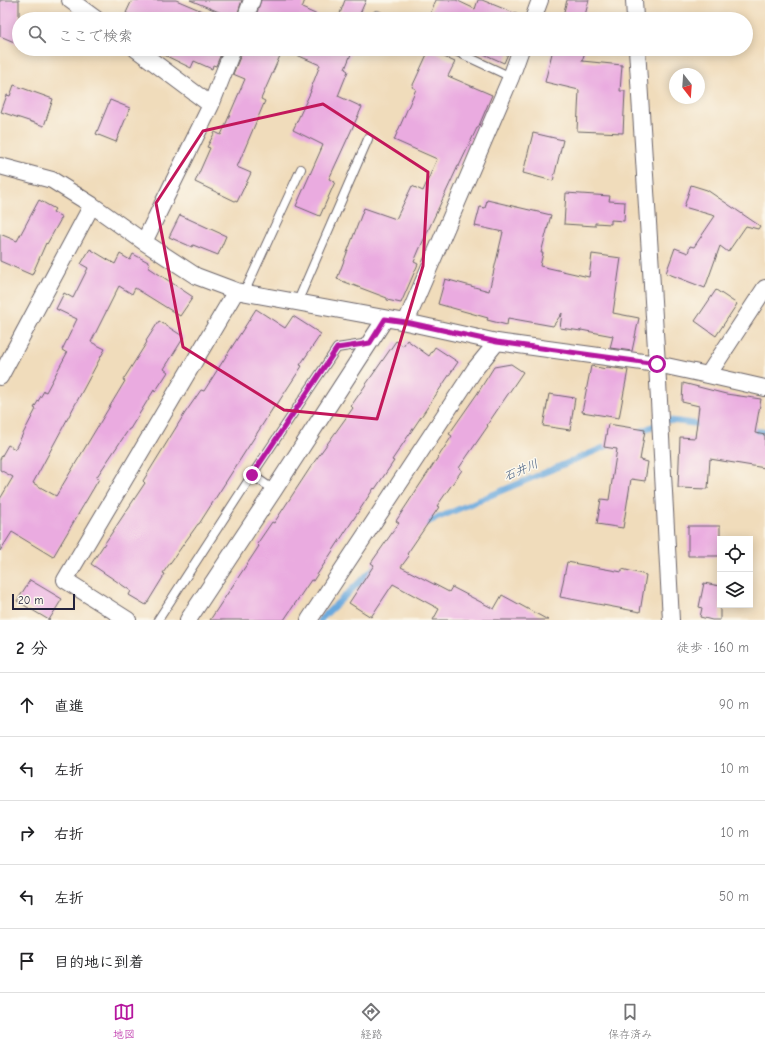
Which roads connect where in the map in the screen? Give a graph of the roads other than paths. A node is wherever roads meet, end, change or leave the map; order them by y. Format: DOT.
graph roads {
  1 [pos="70,0"];
  2 [pos="252,0"];
  3 [pos="540,0"];
  4 [pos="634,0"];
  5 [pos="86,12"];
  6 [pos="248,12"];
  7 [pos="536,12"];
  8 [pos="635,12"];
  9 [pos="145,56"];
  10 [pos="230,56"];
  11 [pos="466,56"];
  12 [pos="518,56"];
  13 [pos="637,56"];
  14 [pos="511,77"];
  15 [pos="211,105"];
  16 [pos="368,139"];
  17 [pos="0,166"];
  18 [pos="301,169"];
  19 [pos="92,205"];
  20 [pos="144,242"];
  21 [pos="765,288"];
  22 [pos="240,292"];
  23 [pos="297,303"];
  24 [pos="385,319"];
  25 [pos="406,322"];
  26 [pos="497,342"];
  27 [pos="370,343"];
  28 [pos="657,364"];
  29 [pos="708,375"];
  30 [pos="0,377"];
  31 [pos="765,388"];
  32 [pos="252,475"];
  33 [pos="274,490"];
  34 [pos="128,620"];
  35 [pos="158,620"];
  36 [pos="188,620"];
  37 [pos="309,620"];
  38 [pos="671,620"];
  1 -- 5 [label="street"];
  2 -- 6 [label="street"];
  3 -- 7 [label="street"];
  4 -- 8 [label="street"];
  9 -- 15 [label="street"];
  10 -- 15 [label="street"];
  11 -- 14 [label="lane"];
  12 -- 14 [label="street"];
  13 -- 28 [label="street"];
  14 -- 25 [label="street"];
  15 -- 20 [label="street"];
  16 -- 23 [label="lane"];
  17 -- 19 [label="street"];
  18 -- 22 [label="lane"];
  19 -- 20 [label="street"];
  19 -- 30 [label="street"];
  20 -- 22 [label="street"];
  21 -- 29 [label="street"];
  22 -- 23 [label="street"];
  22 -- 34 [label="street"];
  23 -- 24 [label="street"];
  24 -- 25 [label="street"];
  24 -- 27 [label="street"];
  25 -- 26 [label="street"];
  26 -- 28 [label="street"];
  26 -- 37 [label="street"];
  27 -- 32 [label="lane"];
  27 -- 33 [label="street"];
  28 -- 29 [label="street"];
  28 -- 38 [label="street"];
  29 -- 31 [label="street"];
  32 -- 33 [label="lane"];
  32 -- 35 [label="lane"];
  33 -- 36 [label="street"];
}
